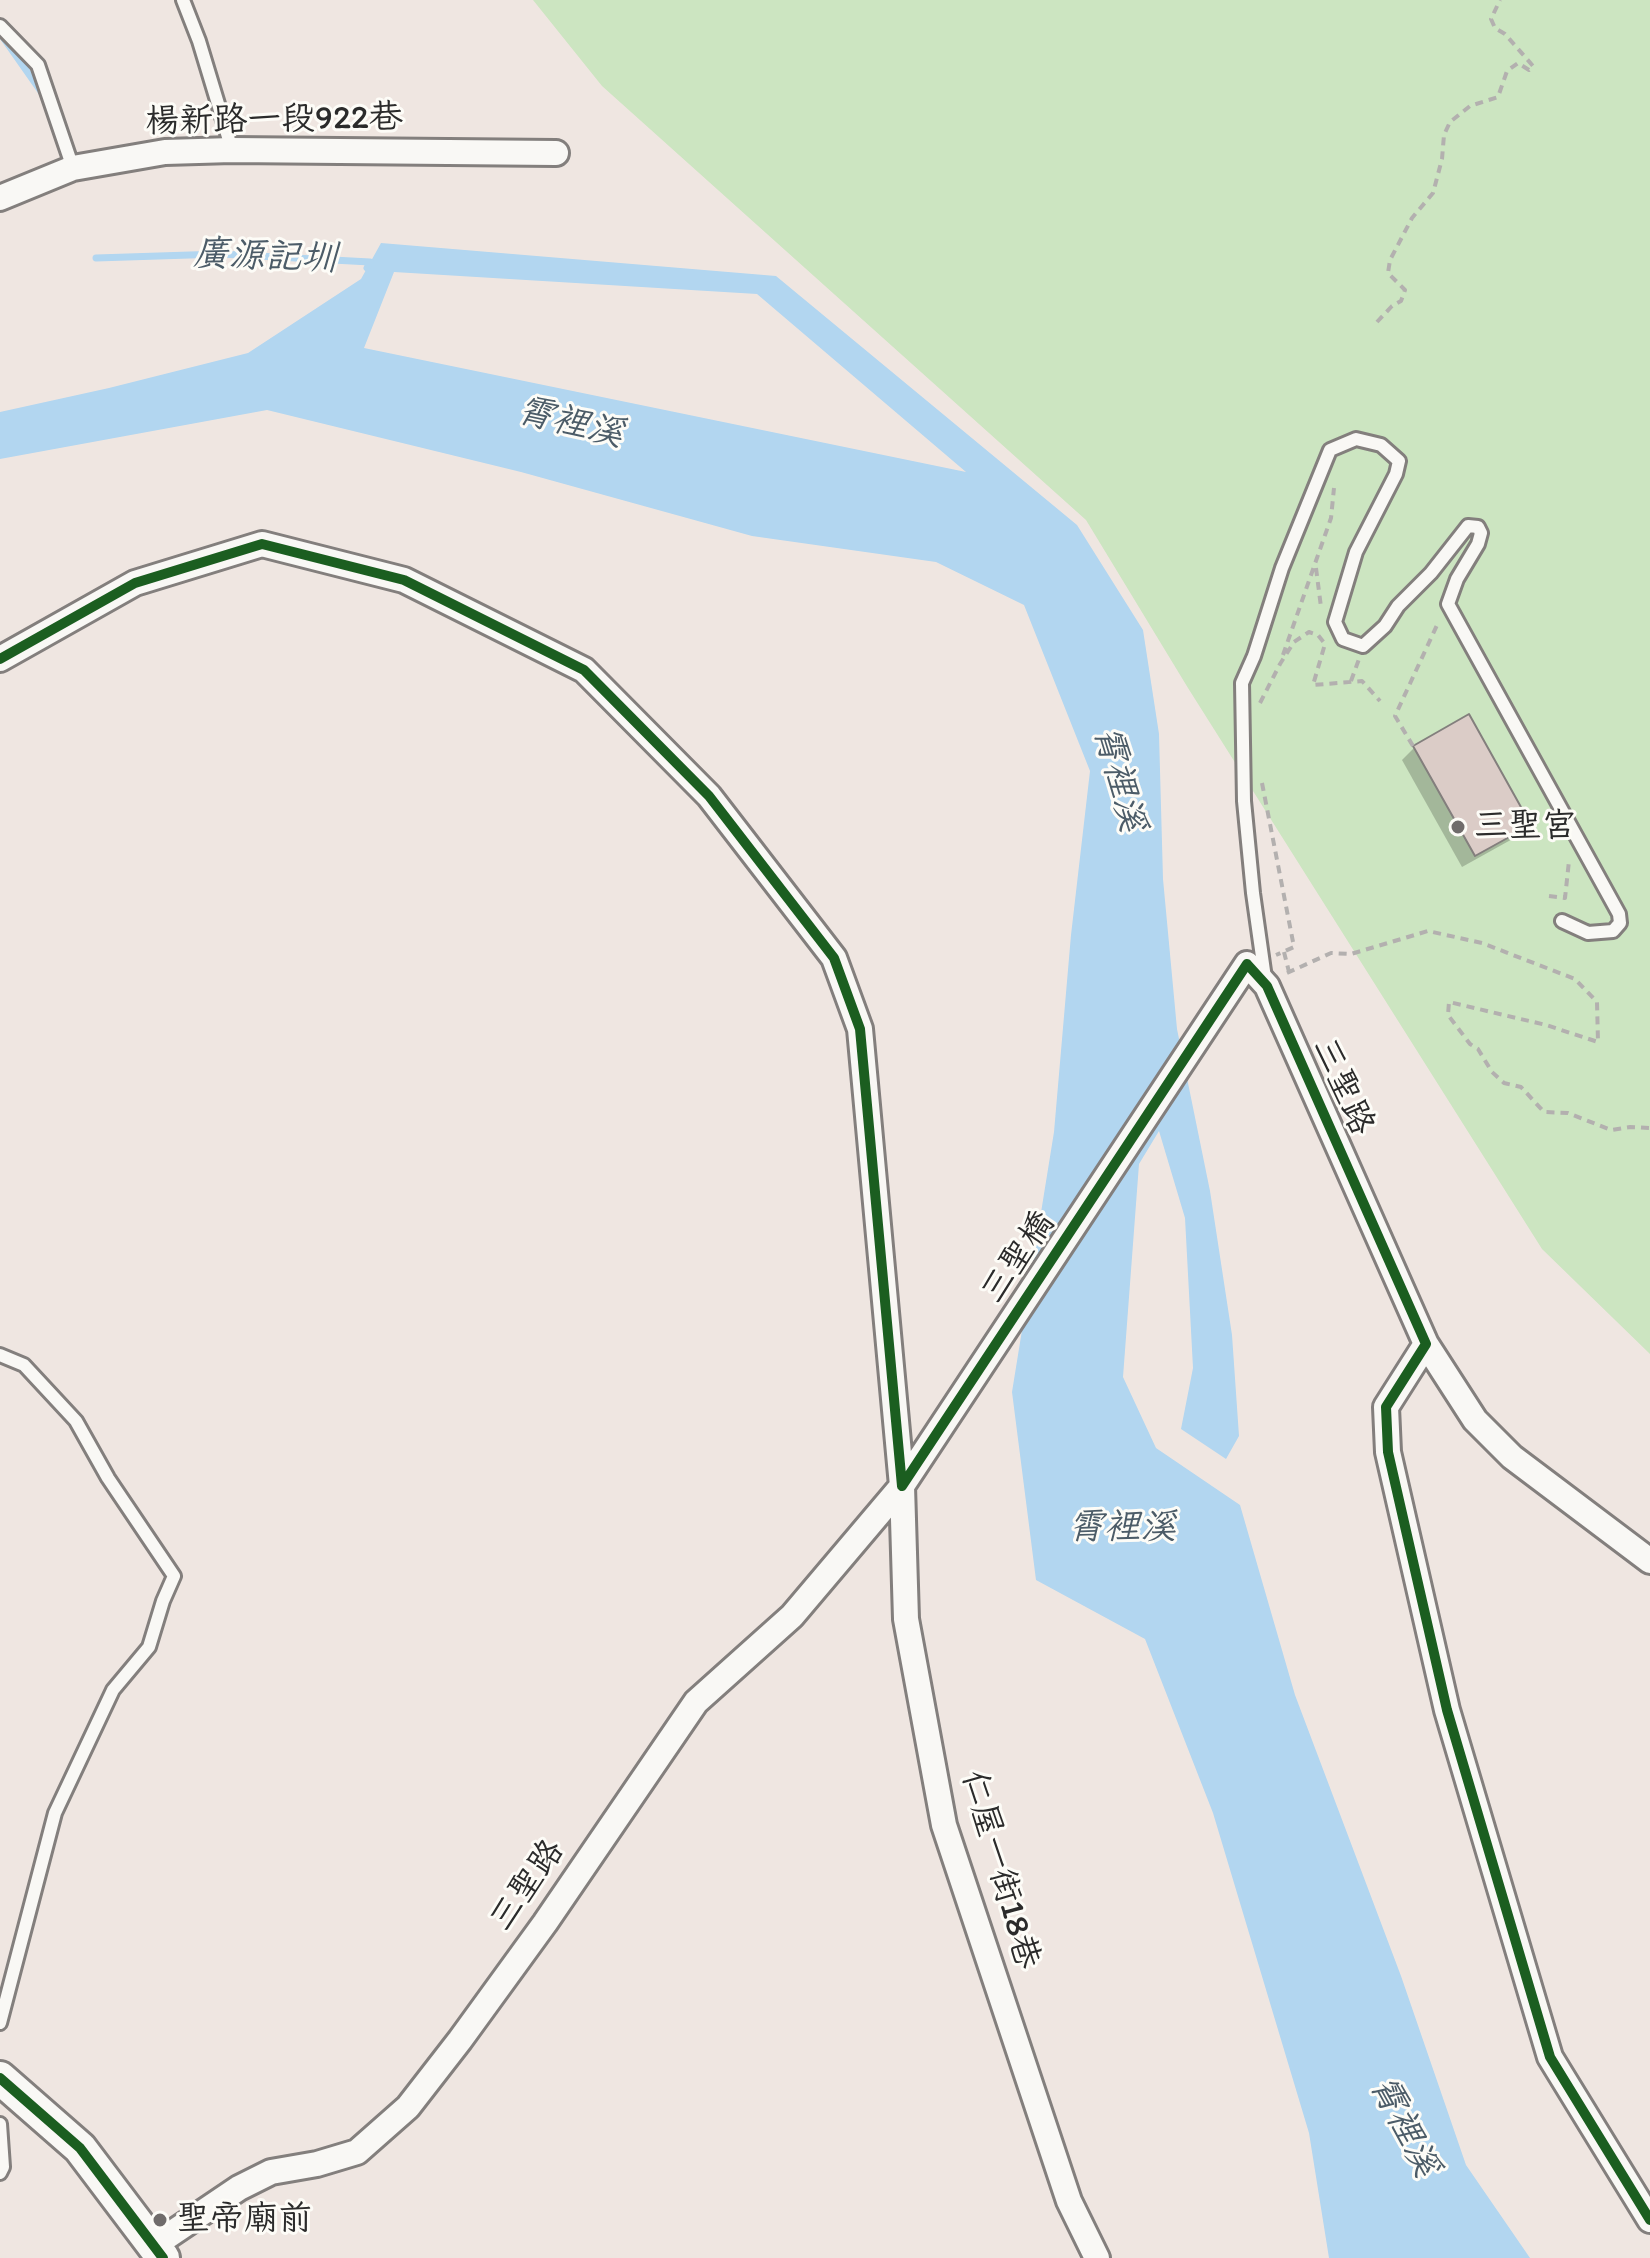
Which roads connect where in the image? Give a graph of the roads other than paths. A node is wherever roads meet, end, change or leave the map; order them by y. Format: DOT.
graph roads {
  1 [pos="183,0"];
  2 [pos="0,26"];
  3 [pos="232,150"];
  4 [pos="556,153"];
  5 [pos="73,168"];
  6 [pos="0,198"];
  7 [pos="0,659"];
  8 [pos="1562,921"];
  9 [pos="1267,986"];
  10 [pos="1426,1344"];
  11 [pos="0,1355"];
  12 [pos="902,1486"];
  13 [pos="1650,1561"];
  14 [pos="0,2023"];
  15 [pos="0,2078"];
  16 [pos="0,2124"];
  17 [pos="0,2173"];
  18 [pos="1650,2220"];
  19 [pos="158,2252"];
  20 [pos="1097,2258"];
  1 -- 3 [label="lane"];
  2 -- 5 [label="lane"];
  3 -- 4 [label="street, 楊新路一段922巷"];
  3 -- 5 [label="street, 楊新路一段922巷"];
  5 -- 6 [label="street, 楊新路一段922巷"];
  7 -- 12 [label="street, 仁屋一街18巷"];
  8 -- 9 [label="lane"];
  9 -- 10 [label="street, 三聖路"];
  9 -- 12 [label="street, 三聖橋"];
  10 -- 13 [label="street, 三聖路"];
  10 -- 18 [label="street"];
  11 -- 14 [label="lane"];
  12 -- 19 [label="street, 三聖路"];
  12 -- 20 [label="street, 仁屋一街18巷"];
  15 -- 19 [label="main road"];
  16 -- 17 [label="lane"];
}
